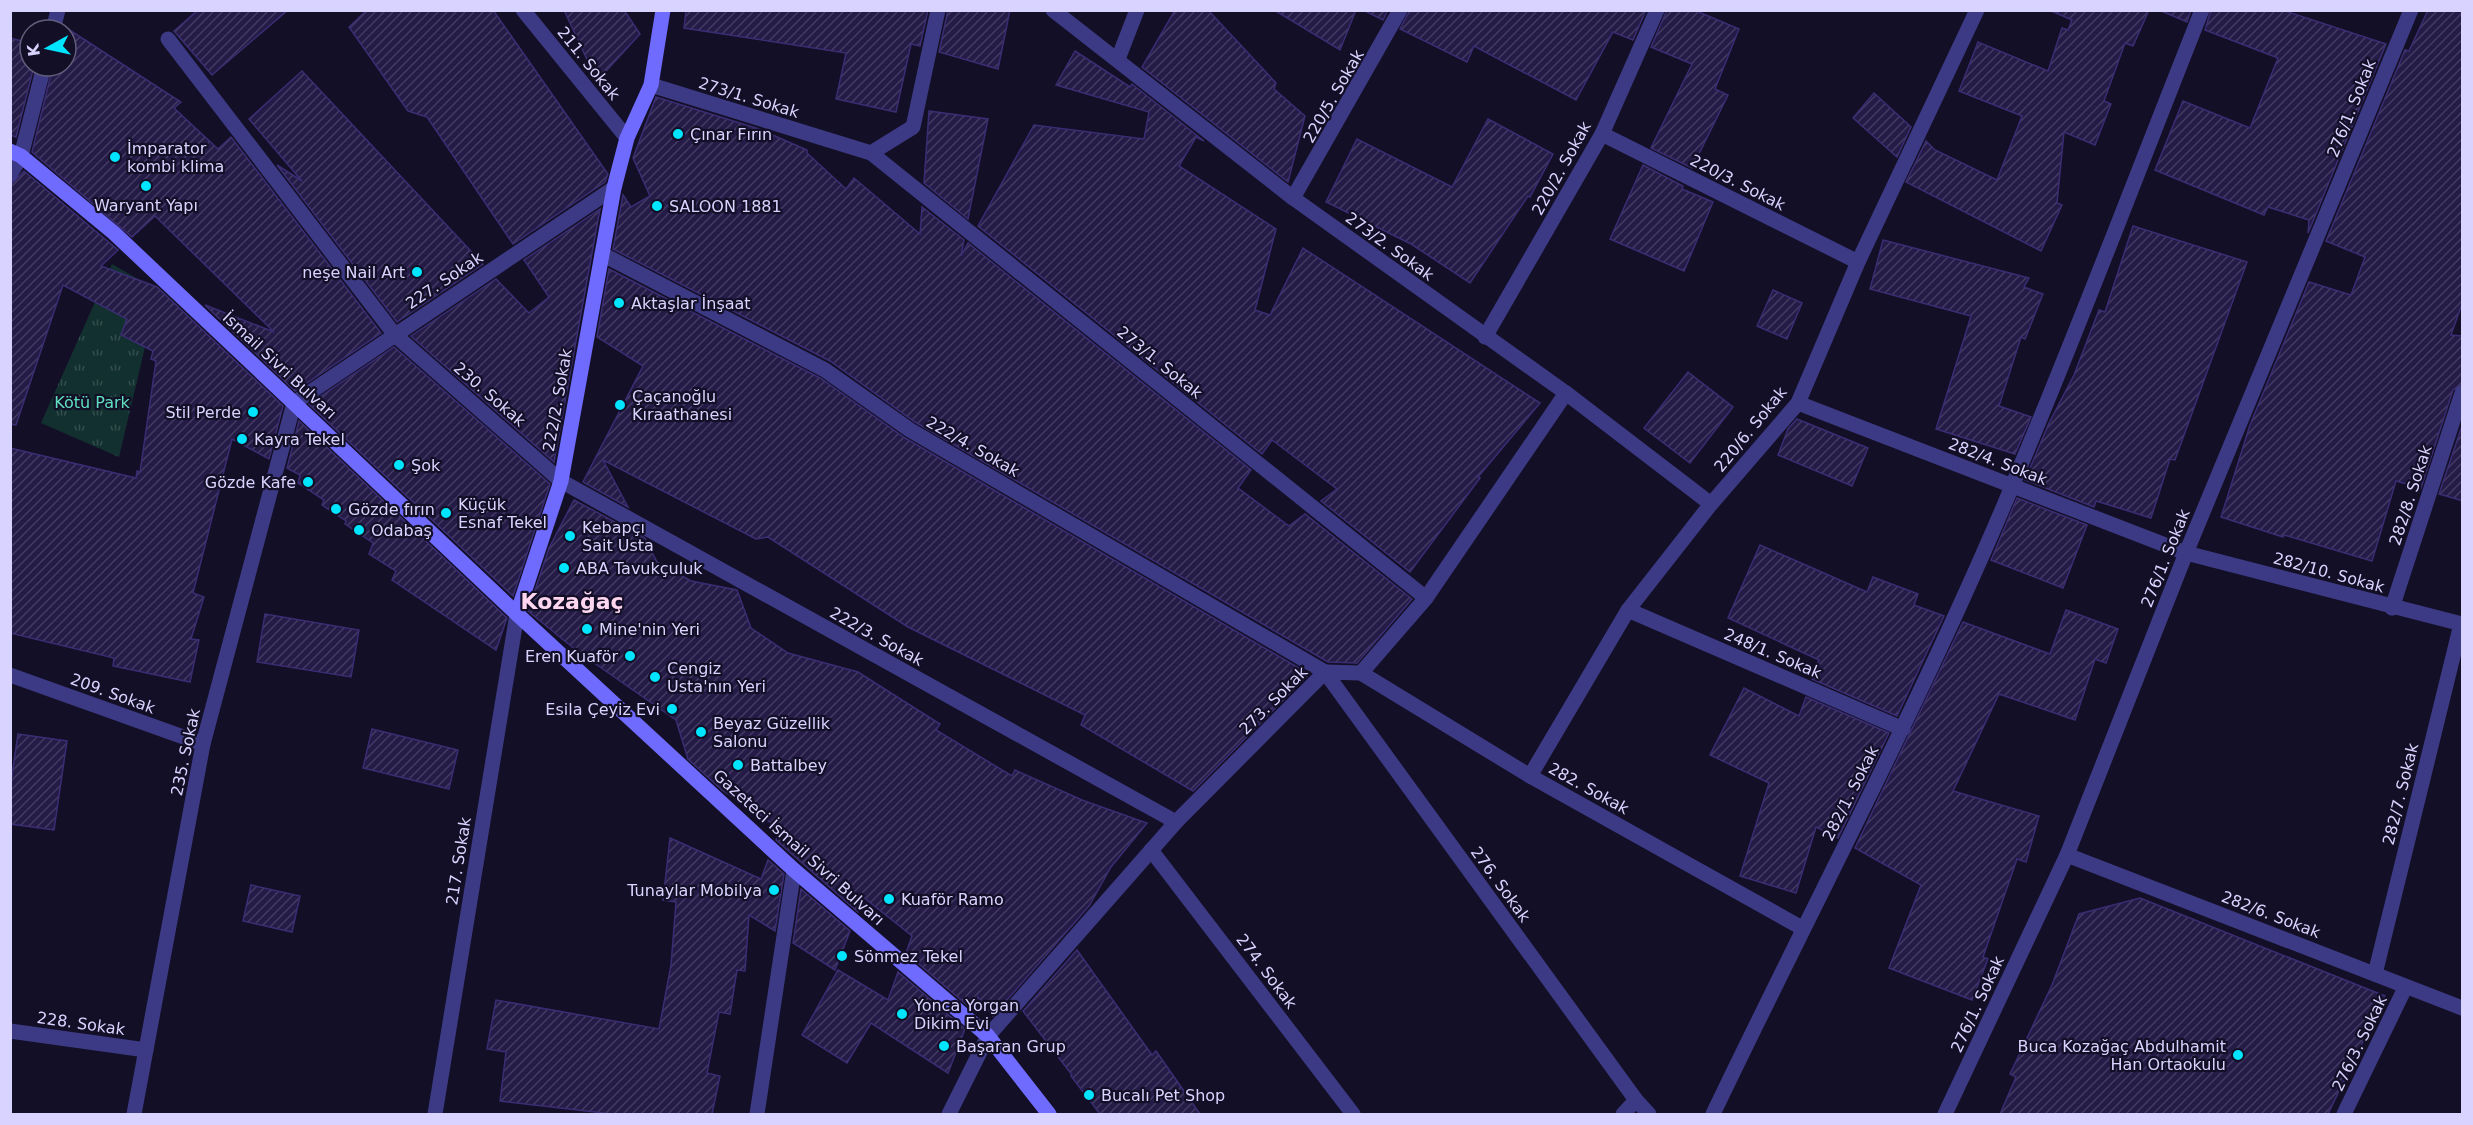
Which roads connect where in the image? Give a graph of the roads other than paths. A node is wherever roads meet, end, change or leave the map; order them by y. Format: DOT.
graph roads {
  1 [pos="523,10"];
  2 [pos="663,10"];
  3 [pos="938,10"];
  4 [pos="1053,10"];
  5 [pos="1137,10"];
  6 [pos="1401,10"];
  7 [pos="1656,10"];
  8 [pos="1977,10"];
  9 [pos="2202,10"];
  10 [pos="2411,10"];
  11 [pos="168,39"];
  12 [pos="1118,59"];
  13 [pos="40,78"];
  14 [pos="651,85"];
  15 [pos="1602,134"];
  16 [pos="627,138"];
  17 [pos="871,153"];
  18 [pos="16,154"];
  19 [pos="10,175"];
  20 [pos="614,188"];
  21 [pos="1293,198"];
  22 [pos="602,254"];
  23 [pos="1858,262"];
  24 [pos="395,335"];
  25 [pos="1485,337"];
  26 [pos="1566,393"];
  27 [pos="2463,393"];
  28 [pos="294,403"];
  29 [pos="1798,403"];
  30 [pos="561,481"];
  31 [pos="2013,486"];
  32 [pos="1711,504"];
  33 [pos="2186,554"];
  34 [pos="1426,598"];
  35 [pos="2392,608"];
  36 [pos="1628,610"];
  37 [pos="517,614"];
  38 [pos="2462,624"];
  39 [pos="1325,672"];
  40 [pos="1361,674"];
  41 [pos="10,675"];
  42 [pos="1903,729"];
  43 [pos="203,744"];
  44 [pos="1530,776"];
  45 [pos="1176,822"];
  46 [pos="1151,850"];
  47 [pos="2067,855"];
  48 [pos="794,870"];
  49 [pos="1802,928"];
  50 [pos="2375,974"];
  51 [pos="2405,988"];
  52 [pos="2463,1008"];
  53 [pos="10,1031"];
  54 [pos="988,1036"];
  55 [pos="146,1050"];
  56 [pos="1636,1100"];
  57 [pos="134,1114"];
  58 [pos="435,1114"];
  59 [pos="757,1114"];
  60 [pos="949,1114"];
  61 [pos="1049,1114"];
  62 [pos="1353,1114"];
  63 [pos="1623,1114"];
  64 [pos="1650,1114"];
  65 [pos="1713,1114"];
  66 [pos="1945,1114"];
  67 [pos="2344,1114"];
  1 -- 16 [label="street, 211. Sokak"];
  2 -- 14 [label="main road, 222/2. Sokak"];
  3 -- 17 [label="street"];
  4 -- 12 [label="street, 273/2. Sokak"];
  5 -- 12 [label="street"];
  6 -- 21 [label="street, 220/5. Sokak"];
  7 -- 15 [label="street, 220/2. Sokak"];
  8 -- 23 [label="street, 220/6. Sokak"];
  9 -- 31 [label="street, 282/1. Sokak"];
  10 -- 33 [label="street, 276/1. Sokak"];
  11 -- 24 [label="street, 230. Sokak"];
  12 -- 21 [label="street, 273/2. Sokak"];
  13 -- 18 [label="street"];
  14 -- 16 [label="main road, 222/2. Sokak"];
  14 -- 17 [label="street, 273/1. Sokak"];
  15 -- 23 [label="street, 220/3. Sokak"];
  15 -- 25 [label="street, 220/2. Sokak"];
  16 -- 20 [label="main road, 222/2. Sokak"];
  17 -- 34 [label="street, 273/1. Sokak"];
  18 -- 19 [label="street"];
  18 -- 28 [label="main road, İsmail Sivri Bulvarı"];
  20 -- 22 [label="main road, 222/2. Sokak"];
  20 -- 24 [label="street, 227. Sokak"];
  21 -- 25 [label="street, 273/2. Sokak"];
  22 -- 30 [label="main road, 222/2. Sokak"];
  22 -- 39 [label="street, 222/4. Sokak"];
  23 -- 29 [label="street, 220/6. Sokak"];
  24 -- 28 [label="street, 227. Sokak"];
  24 -- 30 [label="street, 230. Sokak"];
  25 -- 26 [label="street, 273/2. Sokak"];
  26 -- 32 [label="street, 273/2. Sokak"];
  26 -- 34 [label="street"];
  27 -- 35 [label="street, 282/8. Sokak"];
  28 -- 37 [label="main road, İsmail Sivri Bulvarı"];
  28 -- 43 [label="street, 235. Sokak"];
  29 -- 31 [label="street, 282/4. Sokak"];
  29 -- 32 [label="street, 220/6. Sokak"];
  30 -- 37 [label="main road, 222/2. Sokak"];
  30 -- 45 [label="street, 222/3. Sokak"];
  31 -- 33 [label="street, 282/4. Sokak"];
  31 -- 42 [label="street, 282/1. Sokak"];
  32 -- 36 [label="street, 220/6. Sokak"];
  33 -- 35 [label="street, 282/10. Sokak"];
  33 -- 47 [label="street, 276/1. Sokak"];
  34 -- 40 [label="street"];
  35 -- 38 [label="street, 282/10. Sokak"];
  36 -- 42 [label="street, 248/1. Sokak"];
  36 -- 44 [label="street, 220/6. Sokak"];
  37 -- 48 [label="main road, Gazeteci İsmail Sivri Bulvarı"];
  37 -- 58 [label="street, 217. Sokak"];
  38 -- 50 [label="street, 282/7. Sokak"];
  39 -- 40 [label="street, 273. Sokak"];
  39 -- 45 [label="street, 273. Sokak"];
  39 -- 56 [label="street, 276. Sokak"];
  40 -- 44 [label="street, 282. Sokak"];
  41 -- 43 [label="street, 209. Sokak"];
  42 -- 49 [label="street, 282/1. Sokak"];
  43 -- 55 [label="street, 235. Sokak"];
  44 -- 49 [label="street, 282. Sokak"];
  45 -- 46 [label="street, 273. Sokak"];
  46 -- 54 [label="street, 273. Sokak"];
  46 -- 62 [label="street, 274. Sokak"];
  47 -- 50 [label="street, 282/6. Sokak"];
  47 -- 66 [label="street, 276/1. Sokak"];
  48 -- 54 [label="main road, Gazeteci İsmail Sivri Bulvarı"];
  48 -- 59 [label="street"];
  49 -- 65 [label="street, 282/1. Sokak"];
  50 -- 51 [label="street, 282/6. Sokak"];
  51 -- 52 [label="street, 282/6. Sokak"];
  51 -- 67 [label="street, 276/3. Sokak"];
  53 -- 55 [label="street, 228. Sokak"];
  54 -- 60 [label="street, 273. Sokak"];
  54 -- 61 [label="main road, Gazeteci İsmail Sivri Bulvarı"];
  55 -- 57 [label="street, 235. Sokak"];
  56 -- 63 [label="street"];
  56 -- 64 [label="street, 276. Sokak"];
}
